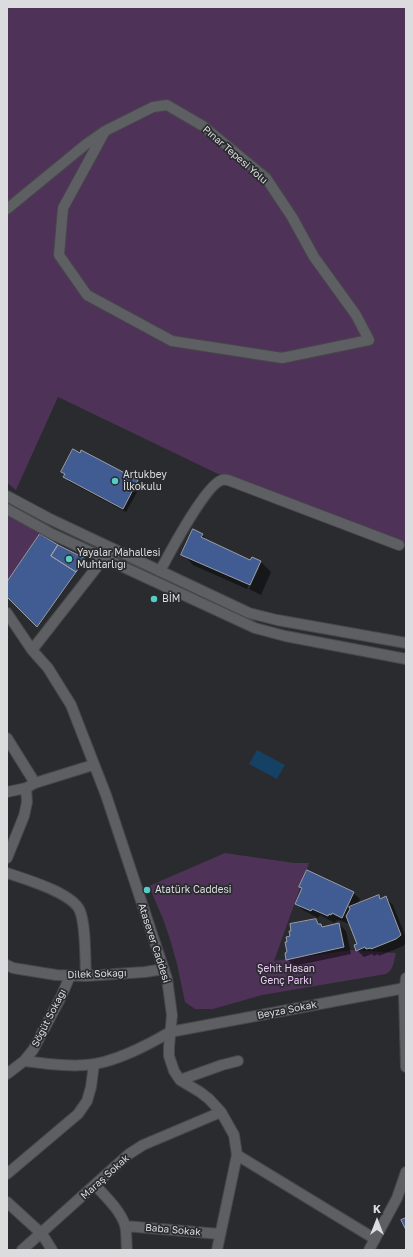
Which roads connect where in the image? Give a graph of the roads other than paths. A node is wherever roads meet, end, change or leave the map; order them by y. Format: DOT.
graph roads {
  1 [pos="105,131"];
  2 [pos="7,209"];
  3 [pos="7,496"];
  4 [pos="7,509"];
  5 [pos="399,545"];
  6 [pos="111,549"];
  7 [pos="105,558"];
  8 [pos="160,571"];
  9 [pos="7,613"];
  10 [pos="406,643"];
  11 [pos="32,650"];
  12 [pos="406,659"];
  13 [pos="7,738"];
  14 [pos="94,765"];
  15 [pos="30,786"];
  16 [pos="7,792"];
  17 [pos="7,858"];
  18 [pos="7,872"];
  19 [pos="10,967"];
  20 [pos="164,968"];
  21 [pos="70,976"];
  22 [pos="86,976"];
  23 [pos="7,977"];
  24 [pos="405,982"];
  25 [pos="170,1032"];
  26 [pos="24,1061"];
  27 [pos="238,1061"];
  28 [pos="94,1064"];
  29 [pos="406,1067"];
  30 [pos="7,1074"];
  31 [pos="180,1080"];
  32 [pos="221,1112"];
  33 [pos="237,1155"];
  34 [pos="406,1172"];
  35 [pos="7,1174"];
  36 [pos="95,1185"];
  37 [pos="7,1202"];
  38 [pos="126,1226"];
  39 [pos="42,1234"];
  40 [pos="220,1234"];
  41 [pos="375,1239"];
  42 [pos="22,1250"];
  43 [pos="52,1250"];
  44 [pos="127,1250"];
  45 [pos="217,1250"];
  46 [pos="370,1250"];
  1 -- 1 [label="street, Pınar Tepesi Yolu"];
  1 -- 2 [label="street, Pınar Tepesi Yolu"];
  3 -- 6 [label="street"];
  4 -- 7 [label="street"];
  5 -- 8 [label="street"];
  6 -- 7 [label="street"];
  6 -- 8 [label="street"];
  7 -- 11 [label="street"];
  7 -- 12 [label="street"];
  8 -- 10 [label="street"];
  9 -- 11 [label="street, Atasever Caddesi"];
  11 -- 14 [label="street, Atasever Caddesi"];
  13 -- 15 [label="street"];
  14 -- 15 [label="street"];
  14 -- 20 [label="street, Atasever Caddesi"];
  15 -- 16 [label="street"];
  15 -- 17 [label="street"];
  18 -- 22 [label="street"];
  19 -- 21 [label="street, Dilek Sokağı"];
  19 -- 23 [label="street"];
  20 -- 22 [label="street, Dilek Sokağı"];
  20 -- 25 [label="street, Atasever Caddesi"];
  21 -- 22 [label="street, Dilek Sokağı"];
  21 -- 26 [label="street, Söğüt Sokağı"];
  24 -- 25 [label="street, Beyza Sokak"];
  24 -- 29 [label="street"];
  25 -- 28 [label="street, Beyza Sokak"];
  25 -- 31 [label="street, Atasever Caddesi"];
  26 -- 28 [label="street, Beyza Sokak"];
  26 -- 30 [label="street, Söğüt Sokağı"];
  27 -- 31 [label="street"];
  28 -- 35 [label="street"];
  31 -- 32 [label="street"];
  32 -- 33 [label="street"];
  32 -- 36 [label="street, Maraş Sokak"];
  33 -- 40 [label="street"];
  33 -- 41 [label="street"];
  34 -- 41 [label="street"];
  36 -- 38 [label="street"];
  36 -- 39 [label="street, Maraş Sokak"];
  37 -- 39 [label="street"];
  38 -- 40 [label="street, Baba Sokak"];
  38 -- 44 [label="street"];
  39 -- 42 [label="street, Maraş Sokak"];
  39 -- 43 [label="street"];
  40 -- 45 [label="street"];
  41 -- 46 [label="street"];
}
